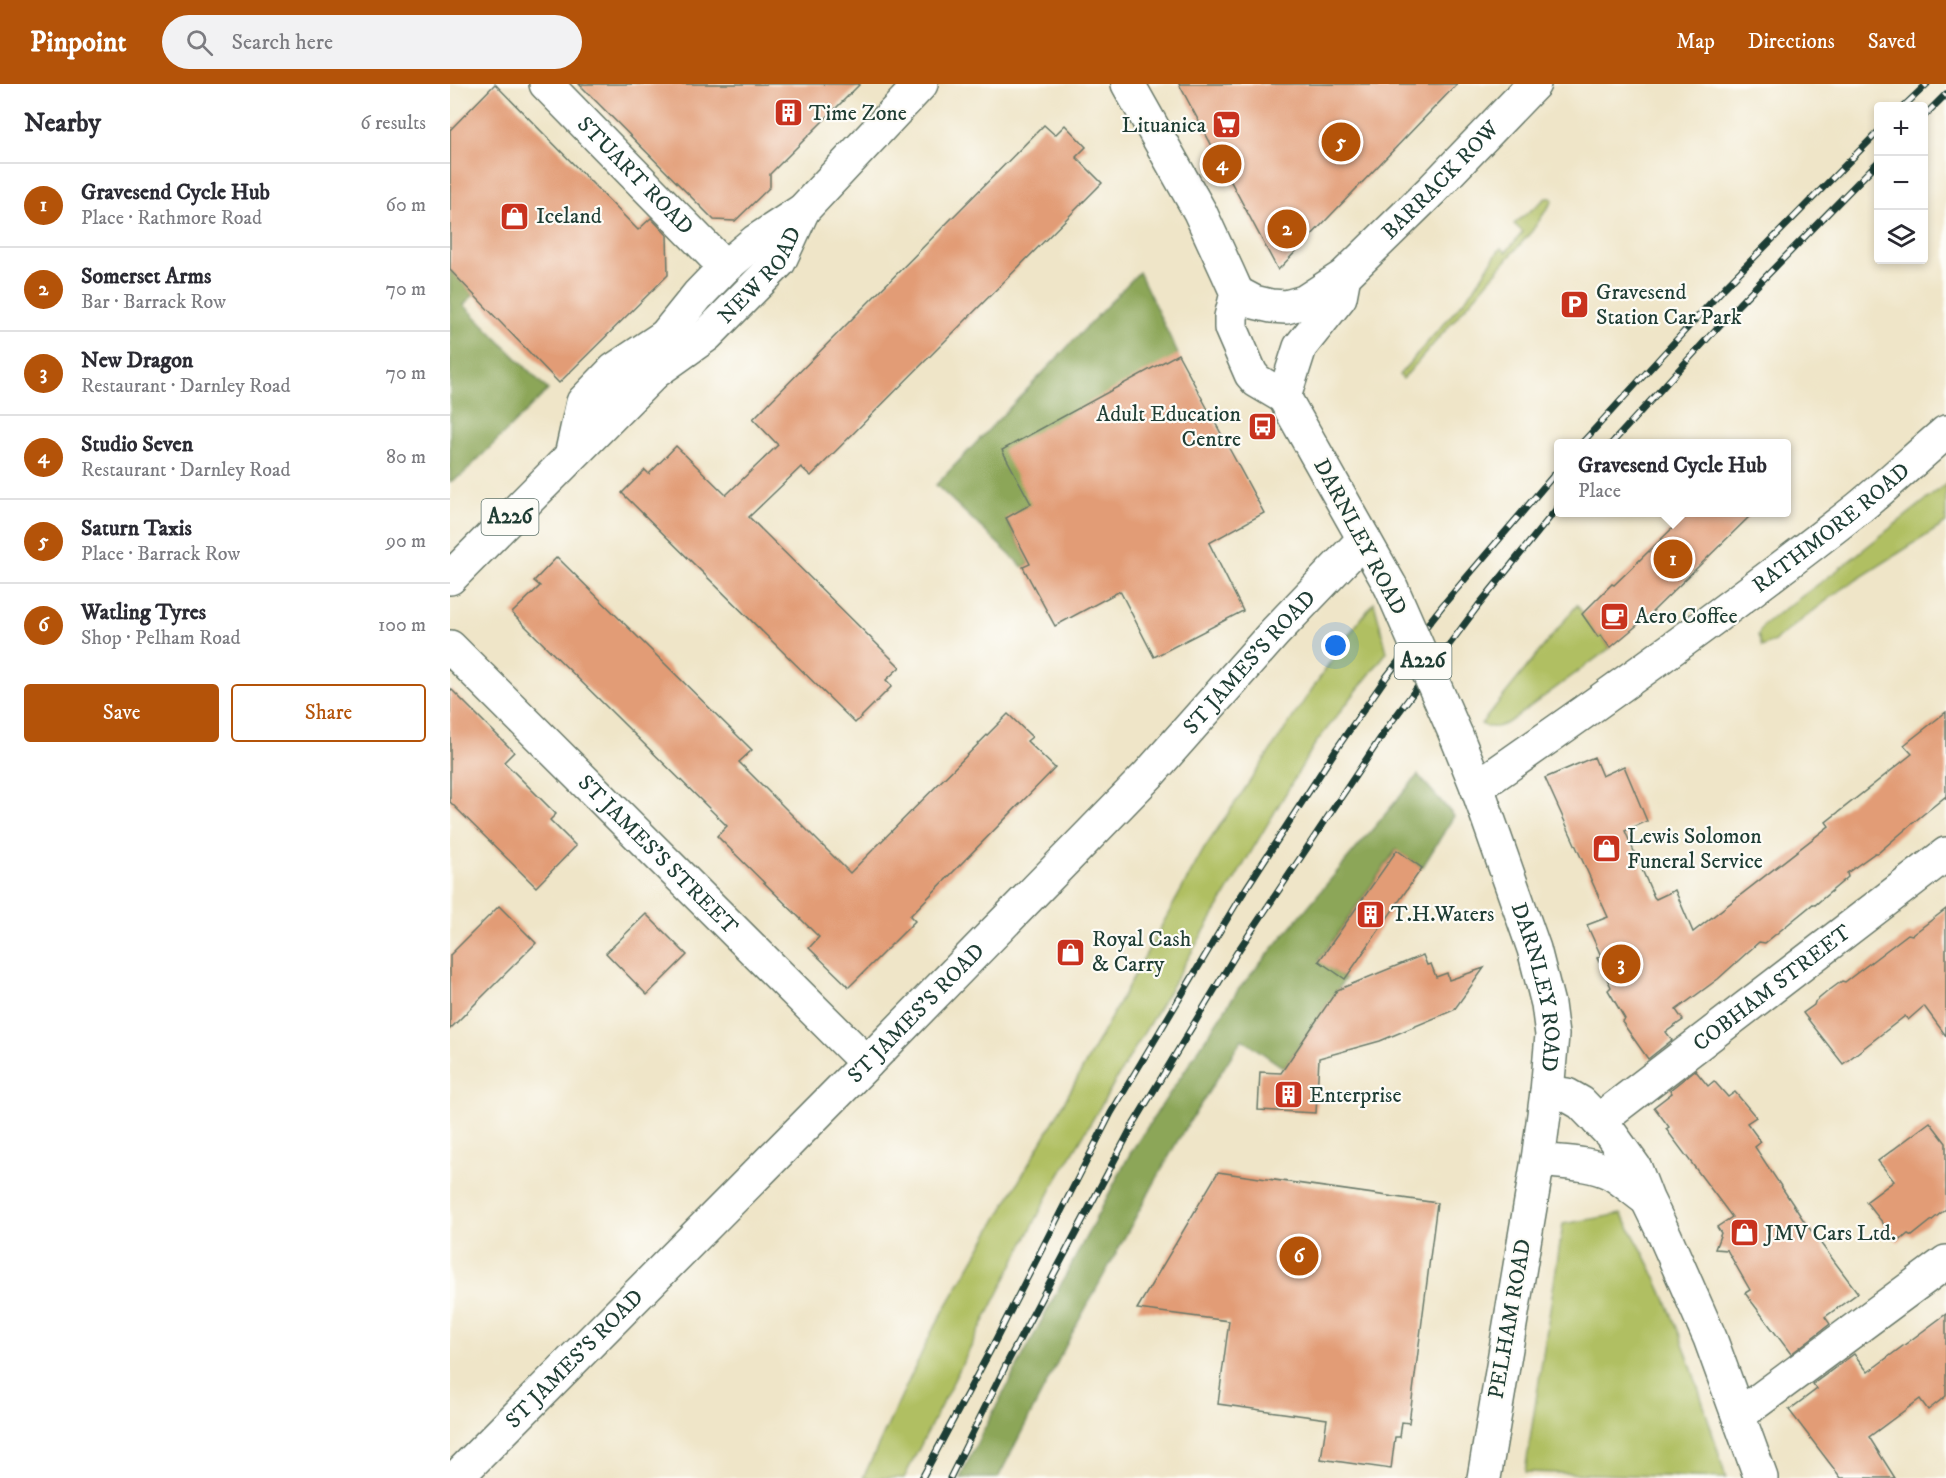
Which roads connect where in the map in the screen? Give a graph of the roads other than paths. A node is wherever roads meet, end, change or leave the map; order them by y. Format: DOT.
graph roads {
  1 [pos="546,84"];
  2 [pos="921,84"];
  3 [pos="1128,84"];
  4 [pos="1534,84"];
  5 [pos="803,210"];
  6 [pos="725,267"];
  7 [pos="1344,276"];
  8 [pos="1237,294"];
  9 [pos="665,336"];
  10 [pos="655,372"];
  11 [pos="1284,397"];
  12 [pos="1946,432"];
  13 [pos="571,456"];
  14 [pos="1364,539"];
  15 [pos="450,578"];
  16 [pos="450,647"];
  17 [pos="1477,787"];
  18 [pos="1946,854"];
  19 [pos="867,1063"];
  20 [pos="1547,1092"];
  21 [pos="1598,1120"];
  22 [pos="1538,1160"];
  23 [pos="1647,1199"];
  24 [pos="1946,1263"];
  25 [pos="1739,1415"];
  26 [pos="456,1478"];
  27 [pos="1484,1478"];
  28 [pos="1761,1478"];
  1 -- 6 [label="street, STUART ROAD"];
  2 -- 5 [label="street, NEW ROAD / A226"];
  3 -- 8 [label="street"];
  4 -- 7 [label="street, BARRACK ROW"];
  5 -- 6 [label="street, NEW ROAD / A226"];
  5 -- 10 [label="street, NEW ROAD / A226"];
  6 -- 9 [label="street, A226"];
  7 -- 8 [label="street, BARRACK ROW"];
  7 -- 11 [label="street, BARRACK ROW"];
  8 -- 11 [label="street, DARNLEY ROAD / A226"];
  9 -- 10 [label="street, A226"];
  9 -- 13 [label="street"];
  10 -- 13 [label="street, A226"];
  11 -- 14 [label="street, DARNLEY ROAD / A226"];
  12 -- 17 [label="street, RATHMORE ROAD"];
  13 -- 15 [label="street, A226"];
  14 -- 17 [label="street, DARNLEY ROAD / A226, bridge"];
  14 -- 19 [label="street, ST JAMES'S ROAD"];
  16 -- 19 [label="street, ST JAMES'S STREET"];
  17 -- 20 [label="street, DARNLEY ROAD"];
  18 -- 21 [label="street, COBHAM STREET"];
  19 -- 26 [label="street, ST JAMES'S ROAD"];
  20 -- 21 [label="street, DARNLEY ROAD"];
  20 -- 22 [label="street, DARNLEY ROAD"];
  21 -- 23 [label="street, DARNLEY ROAD"];
  22 -- 23 [label="street, DARNLEY ROAD"];
  22 -- 27 [label="street, PELHAM ROAD"];
  23 -- 25 [label="street, DARNLEY ROAD"];
  24 -- 25 [label="street"];
  25 -- 28 [label="street, DARNLEY ROAD"];
}
